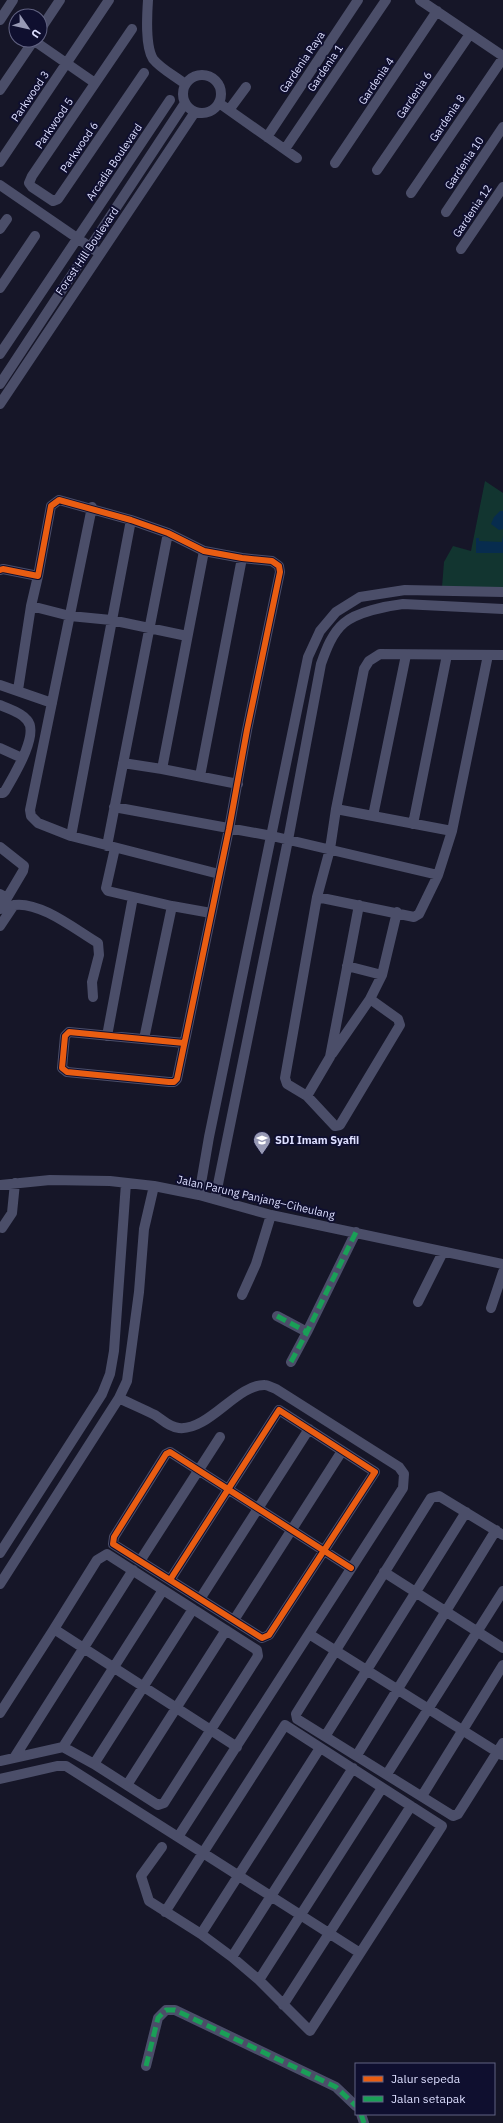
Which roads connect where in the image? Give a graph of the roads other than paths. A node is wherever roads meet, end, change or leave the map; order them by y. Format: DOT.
graph roads {
  1 [pos="13,0"];
  2 [pos="60,0"];
  3 [pos="109,0"];
  4 [pos="148,0"];
  5 [pos="358,0"];
  6 [pos="386,0"];
  7 [pos="420,0"];
  8 [pos="437,11"];
  9 [pos="48,18"];
  10 [pos="0,20"];
  11 [pos="132,29"];
  12 [pos="470,34"];
  13 [pos="29,48"];
  14 [pos="45,48"];
  15 [pos="503,57"];
  16 [pos="66,64"];
  17 [pos="144,73"];
  18 [pos="95,83"];
  19 [pos="185,84"];
  20 [pos="246,87"];
  21 [pos="0,90"];
  22 [pos="170,100"];
  23 [pos="185,103"];
  24 [pos="219,103"];
  25 [pos="229,110"];
  26 [pos="196,112"];
  27 [pos="503,127"];
  28 [pos="267,137"];
  29 [pos="285,149"];
  30 [pos="297,158"];
  31 [pos="0,162"];
  32 [pos="335,164"];
  33 [pos="378,170"];
  34 [pos="32,176"];
  35 [pos="0,185"];
  36 [pos="503,187"];
  37 [pos="411,193"];
  38 [pos="446,212"];
  39 [pos="7,219"];
  40 [pos="0,229"];
  41 [pos="34,236"];
  42 [pos="78,237"];
  43 [pos="91,247"];
  44 [pos="461,249"];
  45 [pos="99,253"];
  46 [pos="0,288"];
  47 [pos="0,354"];
  48 [pos="0,384"];
  49 [pos="0,404"];
  50 [pos="92,507"];
  51 [pos="131,520"];
  52 [pos="168,533"];
  53 [pos="204,551"];
  54 [pos="242,558"];
  55 [pos="0,570"];
  56 [pos="38,576"];
  57 [pos="503,592"];
  58 [pos="30,606"];
  59 [pos="503,609"];
  60 [pos="70,616"];
  61 [pos="111,620"];
  62 [pos="149,628"];
  63 [pos="187,636"];
  64 [pos="406,655"];
  65 [pos="447,655"];
  66 [pos="488,655"];
  67 [pos="503,655"];
  68 [pos="0,685"];
  69 [pos="18,690"];
  70 [pos="52,703"];
  71 [pos="0,705"];
  72 [pos="0,748"];
  73 [pos="22,758"];
  74 [pos="123,763"];
  75 [pos="162,769"];
  76 [pos="200,776"];
  77 [pos="238,784"];
  78 [pos="0,793"];
  79 [pos="114,807"];
  80 [pos="336,809"];
  81 [pos="373,816"];
  82 [pos="413,824"];
  83 [pos="230,829"];
  84 [pos="452,831"];
  85 [pos="71,836"];
  86 [pos="272,836"];
  87 [pos="288,840"];
  88 [pos="0,847"];
  89 [pos="111,847"];
  90 [pos="330,849"];
  91 [pos="219,874"];
  92 [pos="438,875"];
  93 [pos="4,896"];
  94 [pos="134,897"];
  95 [pos="317,897"];
  96 [pos="359,905"];
  97 [pos="172,906"];
  98 [pos="0,909"];
  99 [pos="397,912"];
  100 [pos="212,913"];
  101 [pos="0,926"];
  102 [pos="347,966"];
  103 [pos="382,974"];
  104 [pos="93,998"];
  105 [pos="370,999"];
  106 [pos="107,1036"];
  107 [pos="144,1039"];
  108 [pos="184,1043"];
  109 [pos="330,1057"];
  110 [pos="307,1096"];
  111 [pos="15,1183"];
  112 [pos="126,1183"];
  113 [pos="0,1185"];
  114 [pos="154,1186"];
  115 [pos="199,1195"];
  116 [pos="215,1199"];
  117 [pos="271,1215"];
  118 [pos="2,1228"];
  119 [pos="356,1232"];
  120 [pos="443,1252"];
  121 [pos="503,1264"];
  122 [pos="503,1272"];
  123 [pos="242,1295"];
  124 [pos="418,1302"];
  125 [pos="491,1308"];
  126 [pos="277,1316"];
  127 [pos="308,1332"];
  128 [pos="291,1362"];
  129 [pos="119,1398"];
  130 [pos="309,1429"];
  131 [pos="220,1437"];
  132 [pos="342,1451"];
  133 [pos="198,1470"];
  134 [pos="228,1489"];
  135 [pos="258,1508"];
  136 [pos="466,1512"];
  137 [pos="292,1530"];
  138 [pos="501,1532"];
  139 [pos="324,1551"];
  140 [pos="0,1553"];
  141 [pos="140,1561"];
  142 [pos="351,1568"];
  143 [pos="133,1570"];
  144 [pos="384,1572"];
  145 [pos="170,1580"];
  146 [pos="0,1584"];
  147 [pos="163,1590"];
  148 [pos="503,1591"];
  149 [pos="416,1592"];
  150 [pos="200,1599"];
  151 [pos="193,1609"];
  152 [pos="446,1611"];
  153 [pos="234,1620"];
  154 [pos="54,1630"];
  155 [pos="226,1630"];
  156 [pos="477,1631"];
  157 [pos="309,1634"];
  158 [pos="84,1648"];
  159 [pos="503,1648"];
  160 [pos="335,1650"];
  161 [pos="503,1665"];
  162 [pos="114,1667"];
  163 [pos="367,1670"];
  164 [pos="144,1687"];
  165 [pos="397,1689"];
  166 [pos="176,1708"];
  167 [pos="428,1709"];
  168 [pos="0,1713"];
  169 [pos="211,1730"];
  170 [pos="463,1730"];
  171 [pos="326,1735"];
  172 [pos="63,1747"];
  173 [pos="237,1747"];
  174 [pos="320,1748"];
  175 [pos="501,1750"];
  176 [pos="357,1755"];
  177 [pos="14,1758"];
  178 [pos="0,1761"];
  179 [pos="94,1764"];
  180 [pos="353,1768"];
  181 [pos="387,1774"];
  182 [pos="0,1779"];
  183 [pos="127,1785"];
  184 [pos="382,1788"];
  185 [pos="422,1796"];
  186 [pos="411,1806"];
  187 [pos="178,1837"];
  188 [pos="162,1846"];
  189 [pos="203,1853"];
  190 [pos="238,1875"];
  191 [pos="271,1896"];
  192 [pos="165,1912"];
  193 [pos="300,1915"];
  194 [pos="201,1934"];
  195 [pos="329,1934"];
  196 [pos="360,1953"];
  197 [pos="232,1957"];
  198 [pos="258,1980"];
  199 [pos="283,2006"];
  200 [pos="146,2066"];
  201 [pos="355,2105"];
  1 -- 10 [label="street"];
  2 -- 9 [label="street"];
  3 -- 16 [label="street, Parkwood 3"];
  4 -- 19 [label="street"];
  5 -- 28 [label="street, Gardenia Raya"];
  6 -- 29 [label="street, Gardenia 1"];
  7 -- 8 [label="street"];
  8 -- 12 [label="street"];
  8 -- 32 [label="street, Gardenia 4"];
  11 -- 18 [label="street, Parkwood 5"];
  12 -- 15 [label="street"];
  12 -- 33 [label="street, Gardenia 6"];
  13 -- 21 [label="street"];
  14 -- 16 [label="street"];
  15 -- 37 [label="street, Gardenia 8"];
  16 -- 18 [label="street"];
  16 -- 31 [label="street, Parkwood 3"];
  17 -- 34 [label="street, Parkwood 6"];
  18 -- 34 [label="street, Parkwood 5"];
  19 -- 23 [label="street"];
  19 -- 24 [label="street"];
  20 -- 25 [label="street"];
  22 -- 42 [label="street, Arcadia Boulevard"];
  23 -- 26 [label="street"];
  23 -- 43 [label="street, Forest Hill Boulevard"];
  24 -- 25 [label="street"];
  24 -- 26 [label="street"];
  25 -- 28 [label="street"];
  26 -- 45 [label="street, Forest Hill Boulevard"];
  27 -- 38 [label="street, Gardenia 10"];
  28 -- 29 [label="street"];
  29 -- 30 [label="street"];
  35 -- 42 [label="street"];
  36 -- 44 [label="street, Gardenia 12"];
  39 -- 40 [label="street"];
  41 -- 46 [label="street"];
  42 -- 43 [label="street"];
  42 -- 47 [label="street, Arcadia Boulevard"];
  43 -- 45 [label="street"];
  43 -- 48 [label="street, Forest Hill Boulevard"];
  45 -- 49 [label="street, Forest Hill Boulevard"];
  50 -- 51 [label="street"];
  50 -- 56 [label="street"];
  50 -- 60 [label="street"];
  51 -- 52 [label="street"];
  51 -- 61 [label="street"];
  52 -- 53 [label="street"];
  52 -- 62 [label="street"];
  53 -- 54 [label="street"];
  53 -- 63 [label="street"];
  54 -- 76 [label="street"];
  54 -- 77 [label="street"];
  55 -- 56 [label="street"];
  56 -- 58 [label="street"];
  57 -- 86 [label="street"];
  58 -- 60 [label="street"];
  58 -- 69 [label="street"];
  59 -- 87 [label="street"];
  60 -- 61 [label="street"];
  60 -- 70 [label="street"];
  61 -- 62 [label="street"];
  61 -- 85 [label="street"];
  62 -- 63 [label="street"];
  62 -- 74 [label="street"];
  63 -- 75 [label="street"];
  64 -- 65 [label="street"];
  64 -- 80 [label="street"];
  64 -- 81 [label="street"];
  65 -- 66 [label="street"];
  65 -- 82 [label="street"];
  66 -- 67 [label="street"];
  66 -- 84 [label="street"];
  68 -- 69 [label="street"];
  69 -- 70 [label="street"];
  70 -- 85 [label="street"];
  71 -- 73 [label="street"];
  72 -- 73 [label="street"];
  73 -- 78 [label="street"];
  74 -- 75 [label="street"];
  74 -- 79 [label="street"];
  75 -- 76 [label="street"];
  76 -- 77 [label="street"];
  77 -- 83 [label="street"];
  79 -- 83 [label="street"];
  79 -- 89 [label="street"];
  80 -- 81 [label="street"];
  80 -- 90 [label="street"];
  81 -- 82 [label="street"];
  82 -- 84 [label="street"];
  83 -- 86 [label="street"];
  83 -- 91 [label="street"];
  84 -- 92 [label="street"];
  85 -- 89 [label="street"];
  86 -- 87 [label="street"];
  86 -- 115 [label="street"];
  87 -- 90 [label="street"];
  87 -- 116 [label="street"];
  88 -- 93 [label="street"];
  89 -- 91 [label="street"];
  89 -- 94 [label="street"];
  90 -- 92 [label="street"];
  90 -- 95 [label="street"];
  91 -- 100 [label="street"];
  92 -- 99 [label="street"];
  93 -- 98 [label="street"];
  94 -- 97 [label="street"];
  94 -- 106 [label="street"];
  95 -- 96 [label="street"];
  95 -- 110 [label="street"];
  96 -- 99 [label="street"];
  96 -- 102 [label="street"];
  97 -- 100 [label="street"];
  97 -- 107 [label="street"];
  99 -- 103 [label="street"];
  100 -- 108 [label="street"];
  101 -- 104 [label="street"];
  102 -- 103 [label="street"];
  102 -- 109 [label="street"];
  103 -- 105 [label="street"];
  105 -- 109 [label="street"];
  105 -- 110 [label="street"];
  106 -- 107 [label="street"];
  106 -- 108 [label="street"];
  107 -- 108 [label="street"];
  109 -- 110 [label="street"];
  111 -- 112 [label="street, Jalan Parung Panjang–Ciheulang"];
  111 -- 113 [label="street, Jalan Parung Panjang–Ciheulang"];
  111 -- 118 [label="street"];
  112 -- 114 [label="street, Jalan Parung Panjang–Ciheulang"];
  112 -- 140 [label="street"];
  114 -- 115 [label="street, Jalan Parung Panjang–Ciheulang"];
  114 -- 129 [label="street"];
  115 -- 116 [label="street, Jalan Parung Panjang–Ciheulang"];
  116 -- 117 [label="street, Jalan Parung Panjang–Ciheulang"];
  117 -- 119 [label="street, Jalan Parung Panjang–Ciheulang"];
  117 -- 123 [label="street"];
  119 -- 120 [label="street, Jalan Parung Panjang–Ciheulang"];
  119 -- 127 [label="street"];
  120 -- 121 [label="street, Jalan Parung Panjang–Ciheulang"];
  120 -- 124 [label="street"];
  122 -- 125 [label="street"];
  126 -- 127 [label="street"];
  127 -- 128 [label="street"];
  129 -- 142 [label="street"];
  129 -- 146 [label="street"];
  130 -- 132 [label="street"];
  130 -- 134 [label="street"];
  130 -- 135 [label="street"];
  131 -- 133 [label="street"];
  132 -- 137 [label="street"];
  132 -- 139 [label="street"];
  133 -- 134 [label="street"];
  133 -- 141 [label="street"];
  133 -- 141 [label="street"];
  134 -- 135 [label="street"];
  134 -- 145 [label="street"];
  135 -- 137 [label="street"];
  135 -- 150 [label="street"];
  136 -- 138 [label="street"];
  136 -- 144 [label="street"];
  136 -- 149 [label="street"];
  137 -- 139 [label="street"];
  137 -- 153 [label="street"];
  138 -- 152 [label="street"];
  139 -- 142 [label="street"];
  139 -- 153 [label="street"];
  141 -- 145 [label="street"];
  142 -- 157 [label="street"];
  143 -- 147 [label="street"];
  143 -- 154 [label="street"];
  143 -- 158 [label="street"];
  144 -- 149 [label="street"];
  144 -- 160 [label="street"];
  145 -- 150 [label="street"];
  147 -- 151 [label="street"];
  147 -- 162 [label="street"];
  148 -- 156 [label="street"];
  149 -- 152 [label="street"];
  149 -- 163 [label="street"];
  150 -- 153 [label="street"];
  151 -- 155 [label="street"];
  151 -- 164 [label="street"];
  152 -- 156 [label="street"];
  152 -- 165 [label="street"];
  154 -- 158 [label="street"];
  154 -- 168 [label="street"];
  155 -- 166 [label="street"];
  155 -- 169 [label="street"];
  156 -- 159 [label="street"];
  156 -- 167 [label="street"];
  157 -- 160 [label="street"];
  157 -- 173 [label="street"];
  158 -- 162 [label="street"];
  158 -- 177 [label="street"];
  160 -- 163 [label="street"];
  160 -- 171 [label="street"];
  161 -- 170 [label="street"];
  162 -- 164 [label="street"];
  162 -- 172 [label="street"];
  163 -- 165 [label="street"];
  163 -- 171 [label="street"];
  164 -- 166 [label="street"];
  164 -- 179 [label="street"];
  165 -- 167 [label="street"];
  165 -- 176 [label="street"];
  166 -- 169 [label="street"];
  166 -- 183 [label="street"];
  167 -- 170 [label="street"];
  167 -- 181 [label="street"];
  169 -- 173 [label="street"];
  169 -- 183 [label="street"];
  170 -- 175 [label="street"];
  170 -- 185 [label="street"];
  171 -- 176 [label="street"];
  172 -- 177 [label="street"];
  172 -- 179 [label="street"];
  173 -- 187 [label="street"];
  174 -- 180 [label="street"];
  174 -- 189 [label="street"];
  174 -- 190 [label="street"];
  175 -- 185 [label="street"];
  176 -- 181 [label="street"];
  177 -- 178 [label="street"];
  179 -- 183 [label="street"];
  180 -- 184 [label="street"];
  180 -- 191 [label="street"];
  181 -- 185 [label="street"];
  182 -- 187 [label="street"];
  184 -- 186 [label="street"];
  184 -- 193 [label="street"];
  186 -- 195 [label="street"];
  186 -- 196 [label="street"];
  187 -- 189 [label="street"];
  188 -- 192 [label="street"];
  189 -- 190 [label="street"];
  189 -- 192 [label="street"];
  190 -- 191 [label="street"];
  190 -- 194 [label="street"];
  191 -- 193 [label="street"];
  191 -- 197 [label="street"];
  192 -- 194 [label="street"];
  193 -- 195 [label="street"];
  193 -- 198 [label="street"];
  194 -- 197 [label="street"];
  195 -- 196 [label="street"];
  195 -- 199 [label="street"];
  196 -- 199 [label="street"];
  197 -- 198 [label="street"];
  198 -- 199 [label="street"];
  200 -- 201 [label="street"];
}
